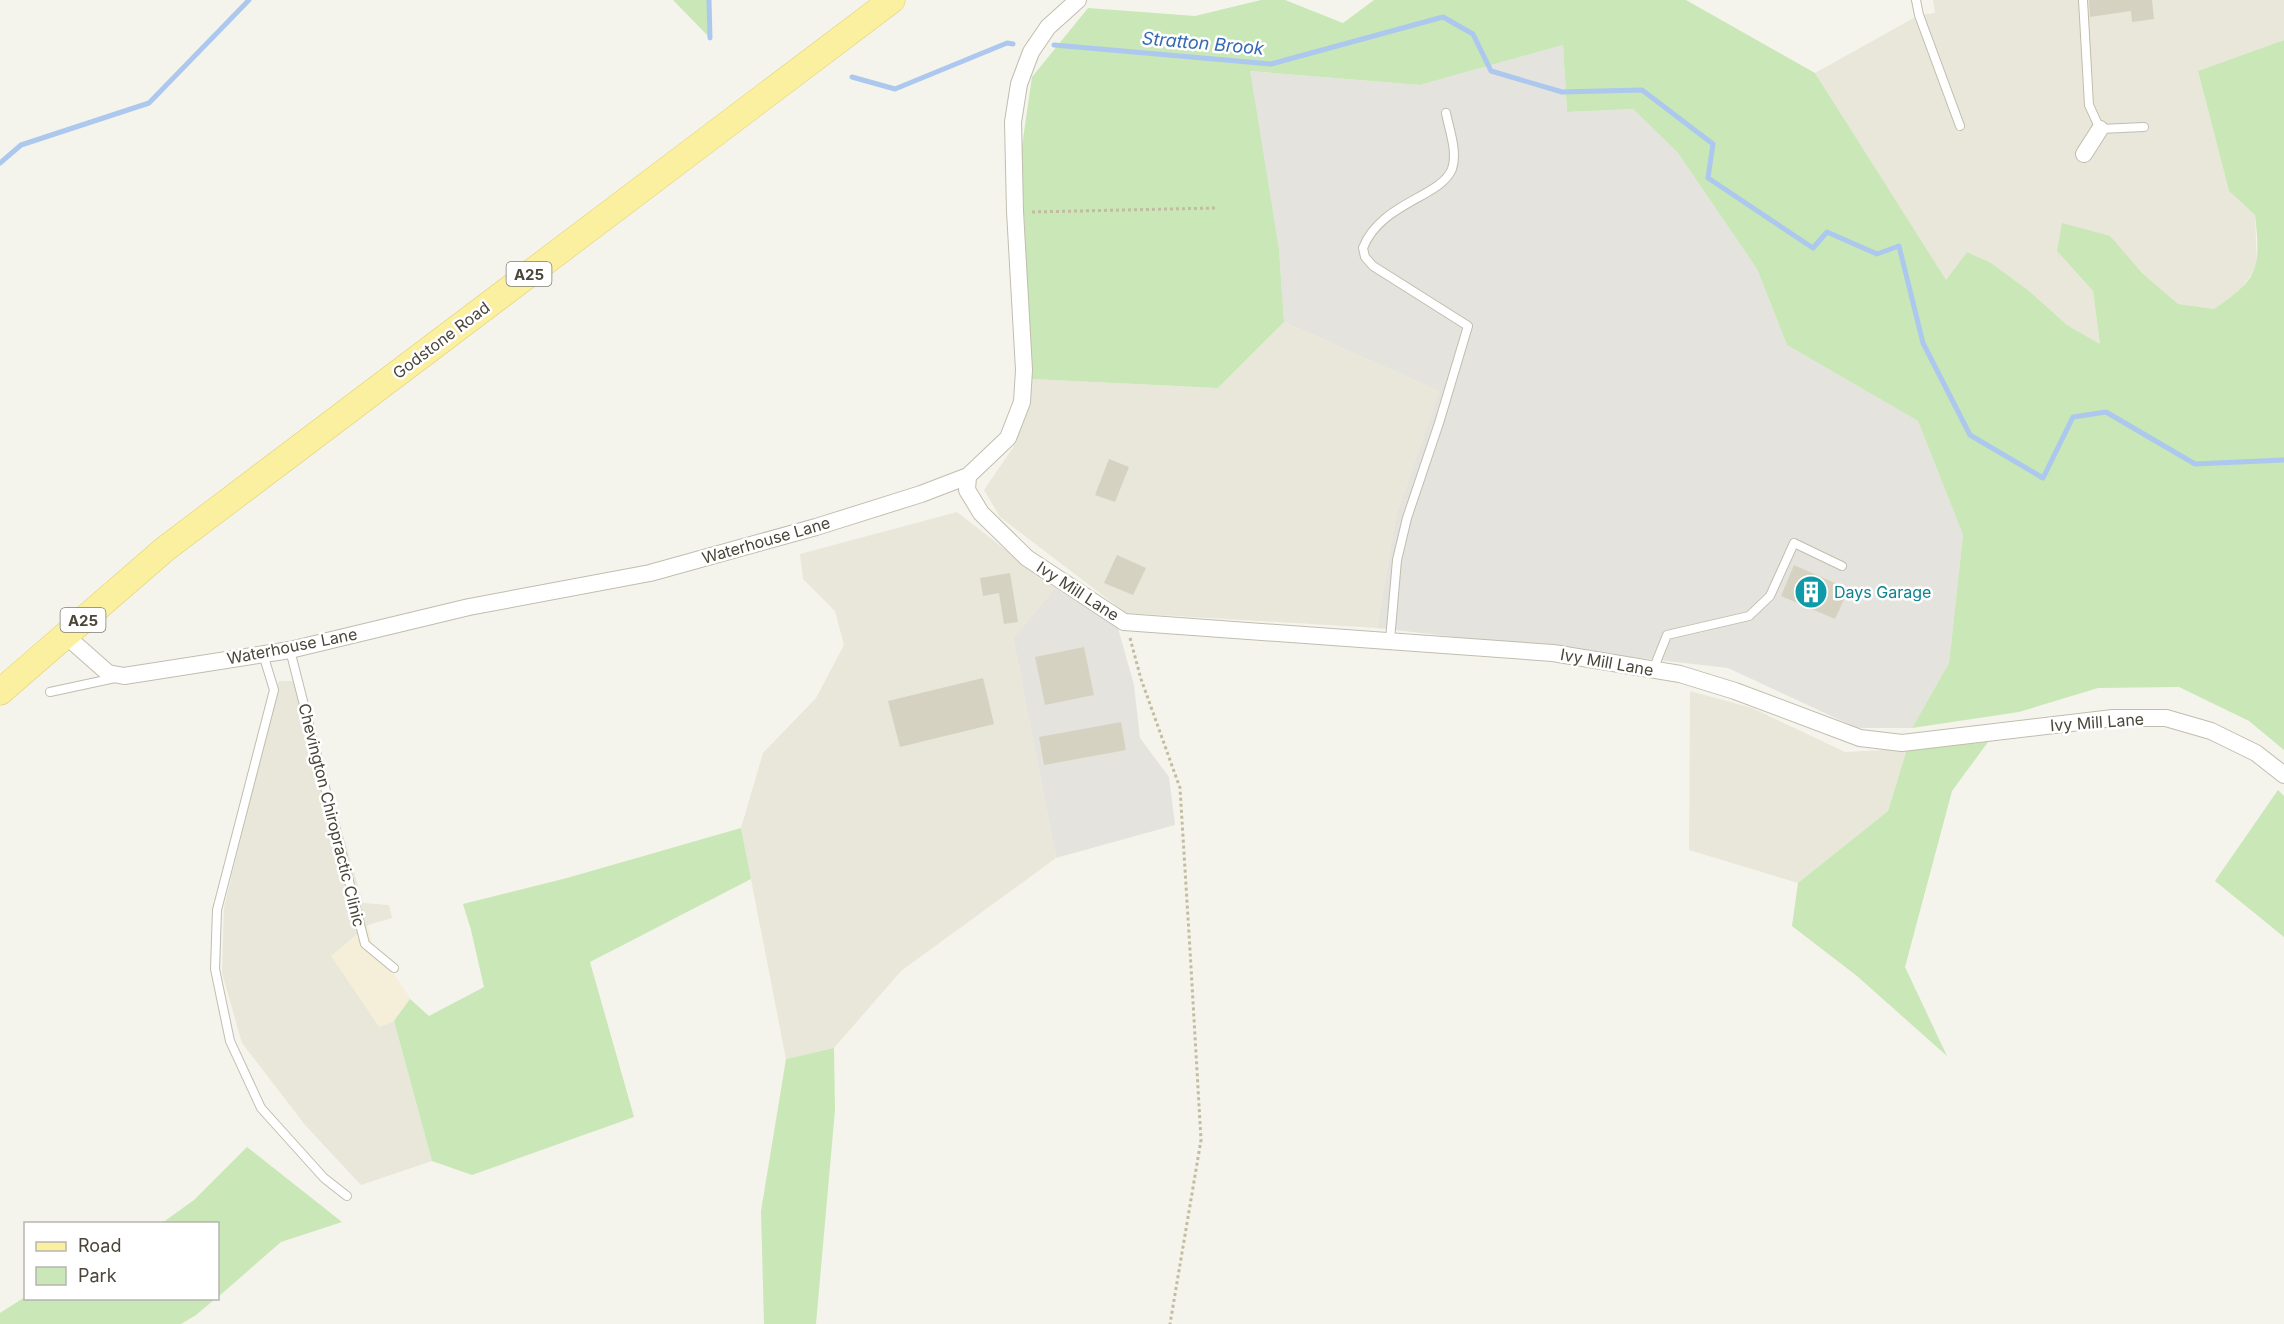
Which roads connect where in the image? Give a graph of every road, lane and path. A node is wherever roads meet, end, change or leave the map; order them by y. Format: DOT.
graph roads {
  1 [pos="892,0"];
  2 [pos="1078,0"];
  3 [pos="1916,0"];
  4 [pos="2083,0"];
  5 [pos="1446,113"];
  6 [pos="1960,126"];
  7 [pos="2144,127"];
  8 [pos="2100,129"];
  9 [pos="2084,154"];
  10 [pos="1215,208"];
  11 [pos="1015,211"];
  12 [pos="968,476"];
  13 [pos="1842,566"];
  14 [pos="1124,622"];
  15 [pos="65,635"];
  16 [pos="1390,640"];
  17 [pos="290,650"];
  18 [pos="263,654"];
  19 [pos="1653,670"];
  20 [pos="124,676"];
  21 [pos="0,692"];
  22 [pos="50,692"];
  23 [pos="2284,775"];
  24 [pos="394,968"];
  25 [pos="347,1196"];
  26 [pos="1170,1324"];
  1 -- 15 [label="main road, Godstone Road / A25"];
  2 -- 11 [label="street, Waterhouse Lane"];
  3 -- 6 [label="lane"];
  4 -- 8 [label="lane"];
  5 -- 16 [label="lane"];
  7 -- 8 [label="lane"];
  8 -- 9 [label="street"];
  10 -- 11 [label="path"];
  11 -- 12 [label="street, Waterhouse Lane"];
  12 -- 14 [label="street, Ivy Mill Lane"];
  12 -- 17 [label="street, Waterhouse Lane"];
  13 -- 19 [label="lane"];
  14 -- 16 [label="street, Ivy Mill Lane"];
  14 -- 26 [label="path"];
  15 -- 20 [label="street"];
  15 -- 21 [label="main road, Godstone Road / A25"];
  16 -- 19 [label="street, Ivy Mill Lane"];
  17 -- 18 [label="street, Waterhouse Lane"];
  17 -- 24 [label="lane, Chevington Chiropractic Clinic"];
  18 -- 20 [label="street, Waterhouse Lane"];
  18 -- 25 [label="lane"];
  19 -- 23 [label="street, Ivy Mill Lane"];
  20 -- 22 [label="lane"];
}
